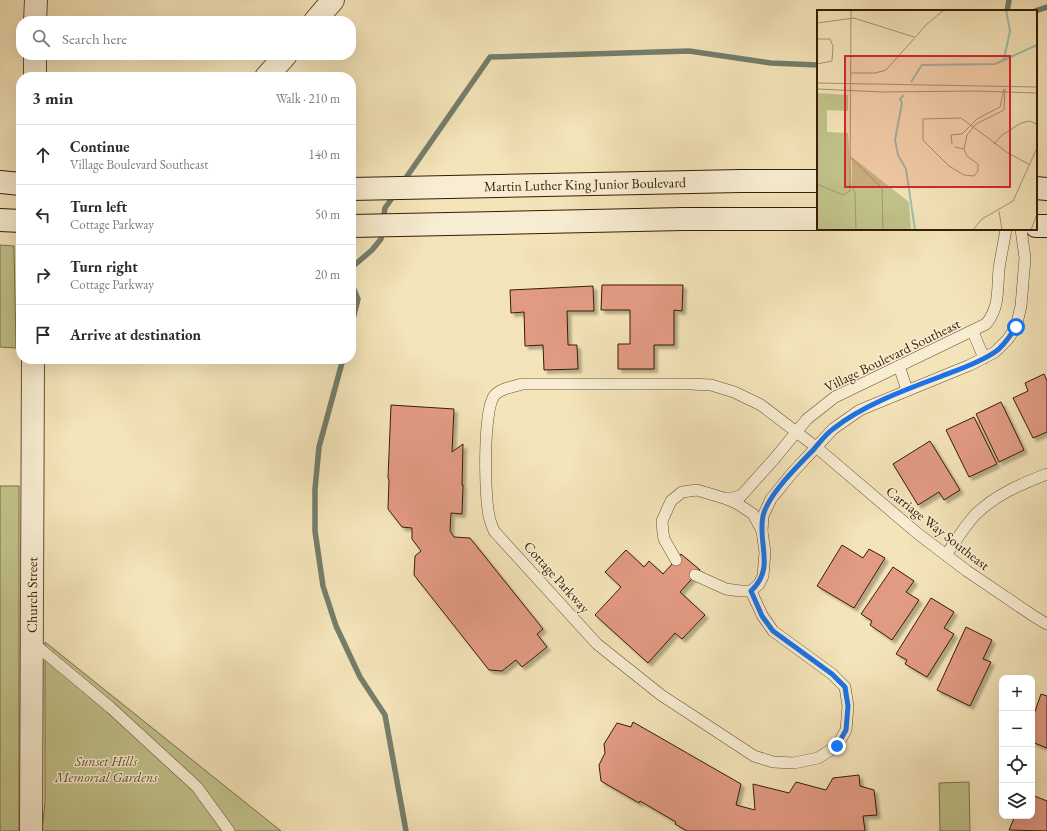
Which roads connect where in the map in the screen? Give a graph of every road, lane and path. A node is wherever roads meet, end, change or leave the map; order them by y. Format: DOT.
graph roads {
  1 [pos="36,0"];
  2 [pos="333,0"];
  3 [pos="36,16"];
  4 [pos="319,16"];
  5 [pos="35,60"];
  6 [pos="281,60"];
  7 [pos="35,72"];
  8 [pos="271,72"];
  9 [pos="817,181"];
  10 [pos="0,182"];
  11 [pos="16,184"];
  12 [pos="1037,188"];
  13 [pos="356,189"];
  14 [pos="1047,189"];
  15 [pos="817,219"];
  16 [pos="0,220"];
  17 [pos="16,221"];
  18 [pos="356,226"];
  19 [pos="1006,230"];
  20 [pos="1021,230"];
  21 [pos="973,332"];
  22 [pos="984,358"];
  23 [pos="33,364"];
  24 [pos="899,366"];
  25 [pos="907,390"];
  26 [pos="796,432"];
  27 [pos="816,447"];
  28 [pos="1047,474"];
  29 [pos="727,499"];
  30 [pos="762,531"];
  31 [pos="946,555"];
  32 [pos="676,560"];
  33 [pos="695,575"];
  34 [pos="751,591"];
  35 [pos="1047,624"];
  36 [pos="32,642"];
  37 [pos="35,826"];
  38 [pos="229,831"];
  1 -- 3 [label="main road"];
  2 -- 4 [label="main road"];
  5 -- 7 [label="main road"];
  6 -- 8 [label="main road"];
  9 -- 13 [label="main road, Martin Luther King Junior Boulevard"];
  10 -- 11 [label="main road"];
  12 -- 14 [label="main road"];
  15 -- 18 [label="main road"];
  16 -- 17 [label="main road"];
  19 -- 21 [label="lane, Village Boulevard Southeast"];
  20 -- 22 [label="lane"];
  21 -- 22 [label="lane"];
  21 -- 24 [label="lane, Village Boulevard Southeast"];
  22 -- 25 [label="lane"];
  23 -- 36 [label="main road, Church Street"];
  24 -- 25 [label="lane"];
  24 -- 26 [label="lane, Village Boulevard Southeast"];
  25 -- 27 [label="lane"];
  26 -- 27 [label="lane, Cottage Parkway"];
  26 -- 29 [label="lane, Village Boulevard Southeast"];
  26 -- 34 [label="lane, Cottage Parkway"];
  27 -- 30 [label="lane"];
  27 -- 31 [label="lane, Carriage Way Southeast"];
  28 -- 31 [label="lane"];
  29 -- 30 [label="lane"];
  29 -- 32 [label="lane"];
  30 -- 34 [label="lane"];
  31 -- 35 [label="lane, Carriage Way Southeast"];
  33 -- 34 [label="lane"];
  36 -- 37 [label="main road, Church Street"];
  36 -- 38 [label="lane"];
}
